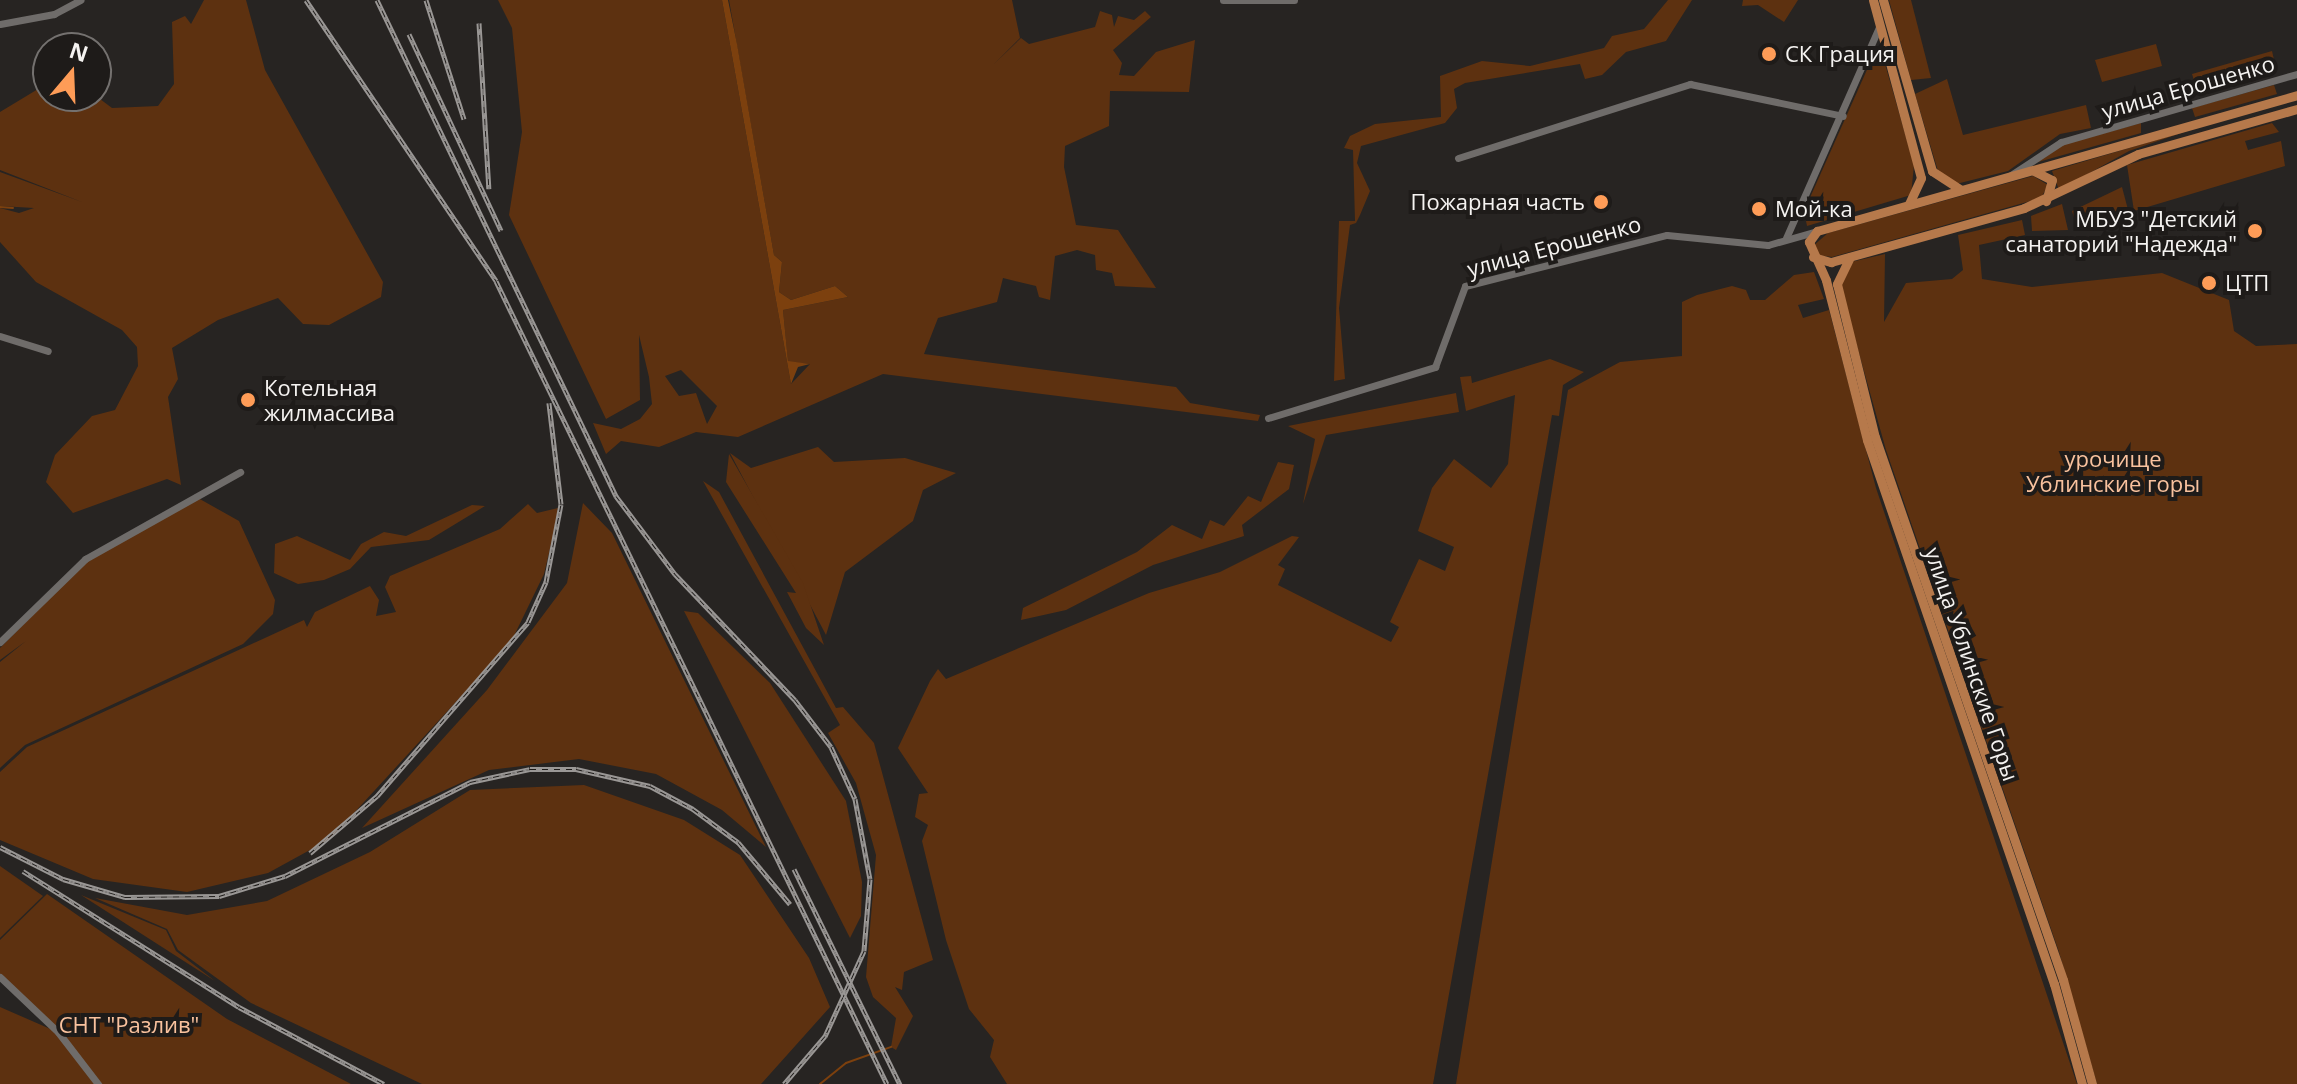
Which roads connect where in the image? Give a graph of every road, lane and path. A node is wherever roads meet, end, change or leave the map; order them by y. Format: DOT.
graph roads {
  1 [pos="80,0"];
  2 [pos="1223,0"];
  3 [pos="1294,0"];
  4 [pos="1873,0"];
  5 [pos="1883,0"];
  6 [pos="0,24"];
  7 [pos="1880,25"];
  8 [pos="2297,74"];
  9 [pos="2297,95"];
  10 [pos="2297,109"];
  11 [pos="1843,116"];
  12 [pos="1458,158"];
  13 [pos="2033,170"];
  14 [pos="2006,178"];
  15 [pos="1965,189"];
  16 [pos="2046,201"];
  17 [pos="1909,204"];
  18 [pos="1799,222"];
  19 [pos="1817,231"];
  20 [pos="1802,235"];
  21 [pos="1782,241"];
  22 [pos="1811,253"];
  23 [pos="1850,257"];
  24 [pos="0,336"];
  25 [pos="48,351"];
  26 [pos="1268,418"];
  27 [pos="240,472"];
  28 [pos="0,642"];
  29 [pos="0,977"];
  30 [pos="98,1084"];
  31 [pos="2082,1084"];
  32 [pos="2092,1084"];
  1 -- 6 [label="street"];
  2 -- 3 [label="street"];
  4 -- 7 [label="main road"];
  5 -- 15 [label="main road"];
  7 -- 11 [label="street"];
  7 -- 17 [label="main road"];
  8 -- 14 [label="street, улица Ерошенко"];
  9 -- 13 [label="main road, улица Ерошенко"];
  10 -- 16 [label="main road"];
  11 -- 12 [label="street"];
  11 -- 18 [label="street"];
  13 -- 14 [label="main road, улица Ерошенко"];
  13 -- 16 [label="main road"];
  14 -- 15 [label="main road, улица Ерошенко"];
  15 -- 17 [label="main road, улица Ерошенко"];
  16 -- 23 [label="main road"];
  17 -- 19 [label="main road, улица Ерошенко"];
  18 -- 19 [label="street"];
  18 -- 20 [label="street"];
  18 -- 21 [label="street"];
  19 -- 20 [label="street, улица Ерошенко"];
  19 -- 22 [label="main road"];
  20 -- 21 [label="street, улица Ерошенко"];
  20 -- 22 [label="street"];
  21 -- 26 [label="street, улица Ерошенко"];
  22 -- 23 [label="main road"];
  22 -- 31 [label="main road, улица Ублинские Горы"];
  23 -- 32 [label="main road, улица Ублинские Горы"];
  24 -- 25 [label="street"];
  27 -- 28 [label="street"];
  29 -- 30 [label="street"];
}
